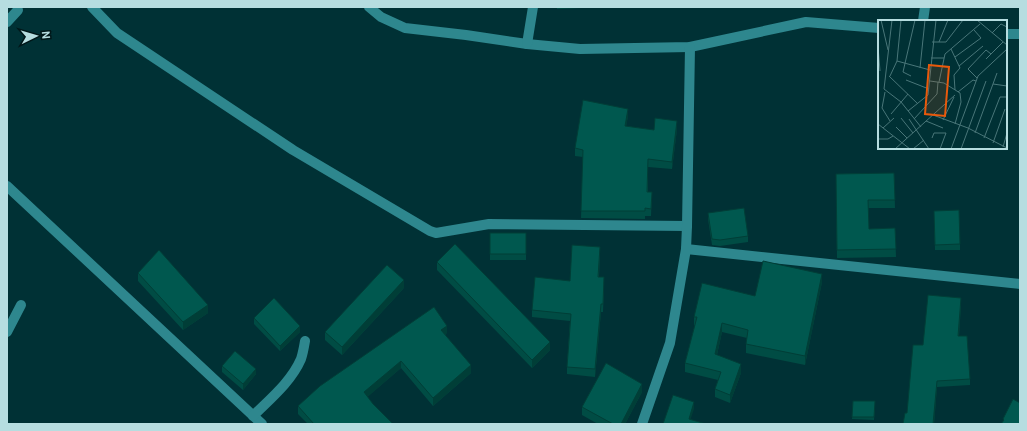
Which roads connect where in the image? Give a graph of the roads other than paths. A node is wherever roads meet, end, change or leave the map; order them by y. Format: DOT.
graph roads {
  1 [pos="92,7"];
  2 [pos="369,7"];
  3 [pos="533,7"];
  4 [pos="925,7"];
  5 [pos="18,10"];
  6 [pos="923,20"];
  7 [pos="7,22"];
  8 [pos="878,28"];
  9 [pos="1007,34"];
  10 [pos="1020,34"];
  11 [pos="527,44"];
  12 [pos="690,47"];
  13 [pos="7,186"];
  14 [pos="687,226"];
  15 [pos="686,249"];
  16 [pos="1020,284"];
  17 [pos="21,305"];
  18 [pos="7,332"];
  19 [pos="305,341"];
  20 [pos="253,416"];
  21 [pos="262,424"];
  22 [pos="642,424"];
  1 -- 14 [label="street"];
  2 -- 11 [label="street"];
  3 -- 11 [label="street"];
  4 -- 6 [label="street"];
  5 -- 7 [label="street"];
  8 -- 12 [label="street"];
  9 -- 10 [label="street"];
  11 -- 12 [label="street"];
  12 -- 14 [label="street"];
  13 -- 20 [label="street"];
  14 -- 15 [label="street"];
  15 -- 16 [label="street"];
  15 -- 22 [label="street"];
  17 -- 18 [label="street"];
  19 -- 20 [label="street"];
  20 -- 21 [label="street"];
}
